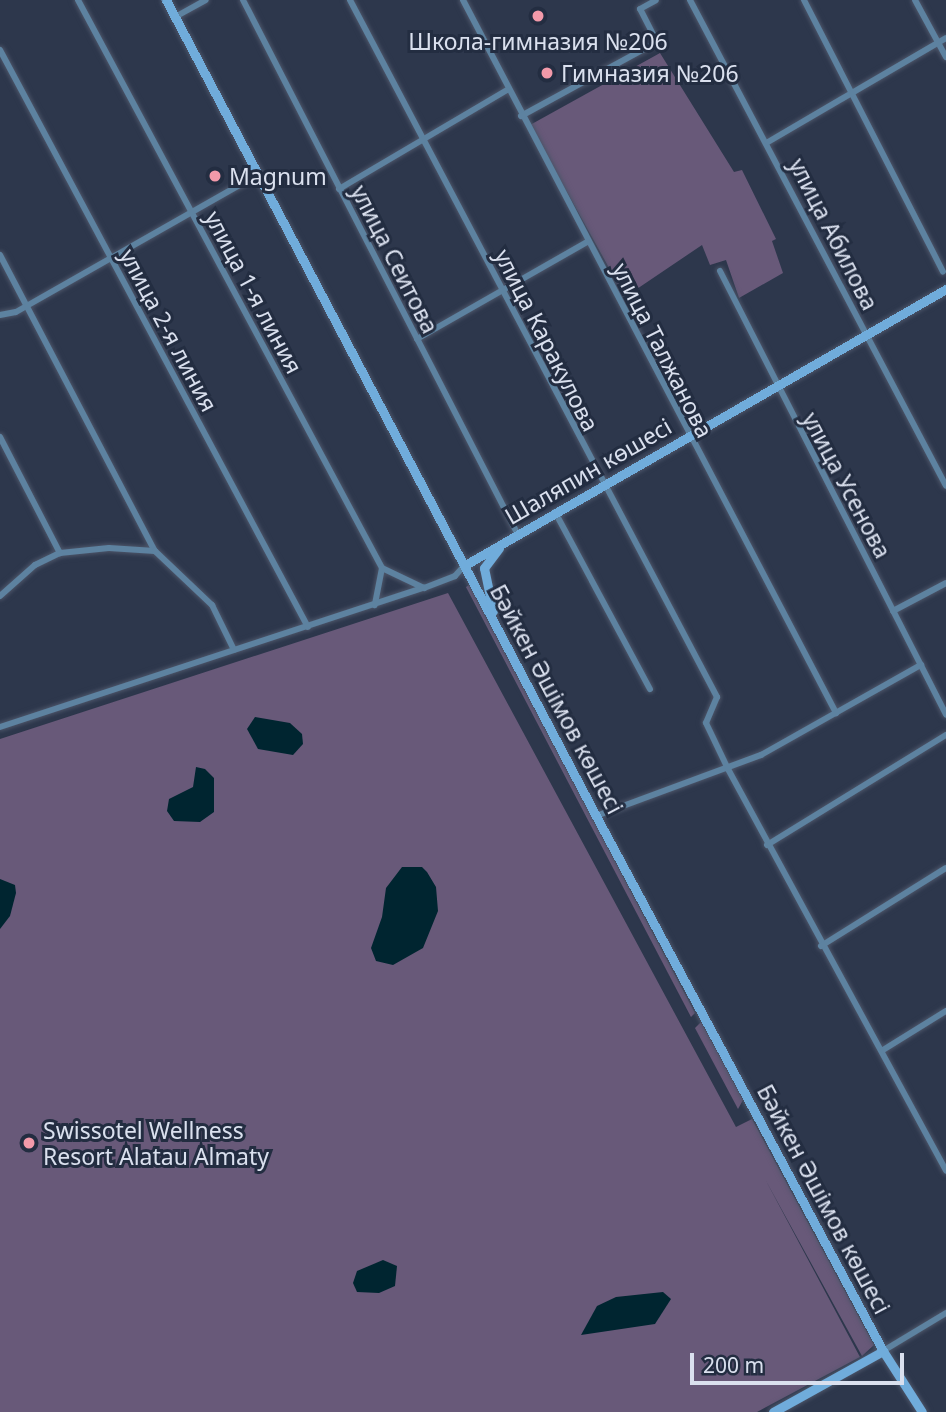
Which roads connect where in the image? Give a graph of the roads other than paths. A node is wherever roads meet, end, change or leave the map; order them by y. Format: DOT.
graph roads {
  1 [pos="78,0"];
  2 [pos="166,0"];
  3 [pos="206,0"];
  4 [pos="243,0"];
  5 [pos="350,0"];
  6 [pos="463,0"];
  7 [pos="656,0"];
  8 [pos="690,0"];
  9 [pos="804,0"];
  10 [pos="915,0"];
  11 [pos="175,16"];
  12 [pos="946,38"];
  13 [pos="938,42"];
  14 [pos="0,50"];
  15 [pos="946,57"];
  16 [pos="508,90"];
  17 [pos="853,91"];
  18 [pos="521,116"];
  19 [pos="424,141"];
  20 [pos="768,142"];
  21 [pos="257,175"];
  22 [pos="339,189"];
  23 [pos="192,214"];
  24 [pos="587,242"];
  25 [pos="0,255"];
  26 [pos="111,260"];
  27 [pos="720,271"];
  28 [pos="943,272"];
  29 [pos="946,289"];
  30 [pos="502,291"];
  31 [pos="27,306"];
  32 [pos="0,315"];
  33 [pos="866,335"];
  34 [pos="417,340"];
  35 [pos="776,385"];
  36 [pos="688,436"];
  37 [pos="0,437"];
  38 [pos="603,485"];
  39 [pos="946,486"];
  40 [pos="555,512"];
  41 [pos="517,533"];
  42 [pos="155,551"];
  43 [pos="60,553"];
  44 [pos="465,565"];
  45 [pos="382,568"];
  46 [pos="946,583"];
  47 [pos="424,588"];
  48 [pos="0,596"];
  49 [pos="375,605"];
  50 [pos="893,611"];
  51 [pos="308,627"];
  52 [pos="496,627"];
  53 [pos="234,650"];
  54 [pos="921,665"];
  55 [pos="650,689"];
  56 [pos="836,713"];
  57 [pos="946,715"];
  58 [pos="0,727"];
  59 [pos="946,736"];
  60 [pos="728,769"];
  61 [pos="596,816"];
  62 [pos="767,845"];
  63 [pos="946,868"];
  64 [pos="821,946"];
  65 [pos="946,1011"];
  66 [pos="883,1050"];
  67 [pos="943,1157"];
  68 [pos="946,1171"];
  69 [pos="946,1313"];
  70 [pos="883,1351"];
  71 [pos="773,1412"];
  72 [pos="922,1412"];
  1 -- 23 [label="street, улица 1-я линия"];
  2 -- 11 [label="main road, Бәйкен Әшімов көшесі"];
  3 -- 11 [label="street"];
  4 -- 22 [label="street, улица Сеитова"];
  5 -- 19 [label="street, улица Каракулова"];
  6 -- 16 [label="street, улица Талжанова"];
  7 -- 18 [label="street"];
  8 -- 20 [label="street, улица Абилова"];
  9 -- 17 [label="street"];
  10 -- 13 [label="street"];
  11 -- 21 [label="main road, Бәйкен Әшімов көшесі"];
  12 -- 13 [label="street"];
  13 -- 15 [label="street"];
  13 -- 17 [label="street"];
  14 -- 26 [label="street, улица 2-я линия"];
  16 -- 18 [label="street, улица Талжанова"];
  16 -- 19 [label="street"];
  17 -- 20 [label="street"];
  17 -- 28 [label="street"];
  18 -- 24 [label="street, улица Талжанова"];
  19 -- 22 [label="street"];
  19 -- 30 [label="street, улица Каракулова"];
  20 -- 33 [label="street, улица Абилова"];
  21 -- 23 [label="street"];
  21 -- 44 [label="main road, Бәйкен Әшімов көшесі"];
  22 -- 34 [label="street, улица Сеитова"];
  23 -- 26 [label="street"];
  23 -- 45 [label="street, улица 1-я линия"];
  24 -- 30 [label="street"];
  24 -- 36 [label="street, улица Талжанова"];
  25 -- 31 [label="street"];
  26 -- 31 [label="street"];
  26 -- 51 [label="street, улица 2-я линия"];
  27 -- 35 [label="street, улица Усенова"];
  29 -- 33 [label="main road, Шаляпин көшесі"];
  30 -- 34 [label="street"];
  30 -- 38 [label="street, улица Каракулова"];
  31 -- 32 [label="street"];
  31 -- 42 [label="street"];
  33 -- 35 [label="main road, Шаляпин көшесі"];
  33 -- 39 [label="street, улица Абилова"];
  34 -- 41 [label="street, улица Сеитова"];
  35 -- 36 [label="main road, Шаляпин көшесі"];
  35 -- 50 [label="street, улица Усенова"];
  36 -- 38 [label="main road, Шаляпин көшесі"];
  36 -- 56 [label="street, улица Талжанова"];
  37 -- 43 [label="street"];
  38 -- 40 [label="main road, Шаляпин көшесі"];
  38 -- 60 [label="street, улица Каракулова"];
  40 -- 41 [label="main road, Шаляпин көшесі"];
  40 -- 55 [label="street"];
  41 -- 44 [label="main road, Шаляпин көшесі"];
  41 -- 52 [label="main road"];
  42 -- 43 [label="street"];
  42 -- 53 [label="street"];
  43 -- 48 [label="street"];
  44 -- 47 [label="street, Шаляпин көшесі"];
  44 -- 52 [label="main road, Бәйкен Әшімов көшесі"];
  45 -- 47 [label="street"];
  45 -- 49 [label="street"];
  46 -- 50 [label="street"];
  47 -- 49 [label="street, Шаляпин көшесі"];
  49 -- 51 [label="street, Шаляпин көшесі"];
  50 -- 54 [label="street, улица Усенова"];
  51 -- 53 [label="street, Шаляпин көшесі"];
  52 -- 61 [label="main road, Бәйкен Әшімов көшесі"];
  53 -- 58 [label="street, Шаляпин көшесі"];
  54 -- 56 [label="street"];
  54 -- 57 [label="street, улица Усенова"];
  56 -- 60 [label="street"];
  59 -- 62 [label="street"];
  60 -- 61 [label="street"];
  60 -- 62 [label="street"];
  61 -- 70 [label="main road, Бәйкен Әшімов көшесі"];
  62 -- 64 [label="street"];
  63 -- 64 [label="street"];
  64 -- 66 [label="street"];
  65 -- 66 [label="street"];
  66 -- 67 [label="street"];
  67 -- 68 [label="street"];
  69 -- 70 [label="street"];
  70 -- 71 [label="main road"];
  70 -- 72 [label="main road, Бәйкен Әшімов көшесі"];
}
